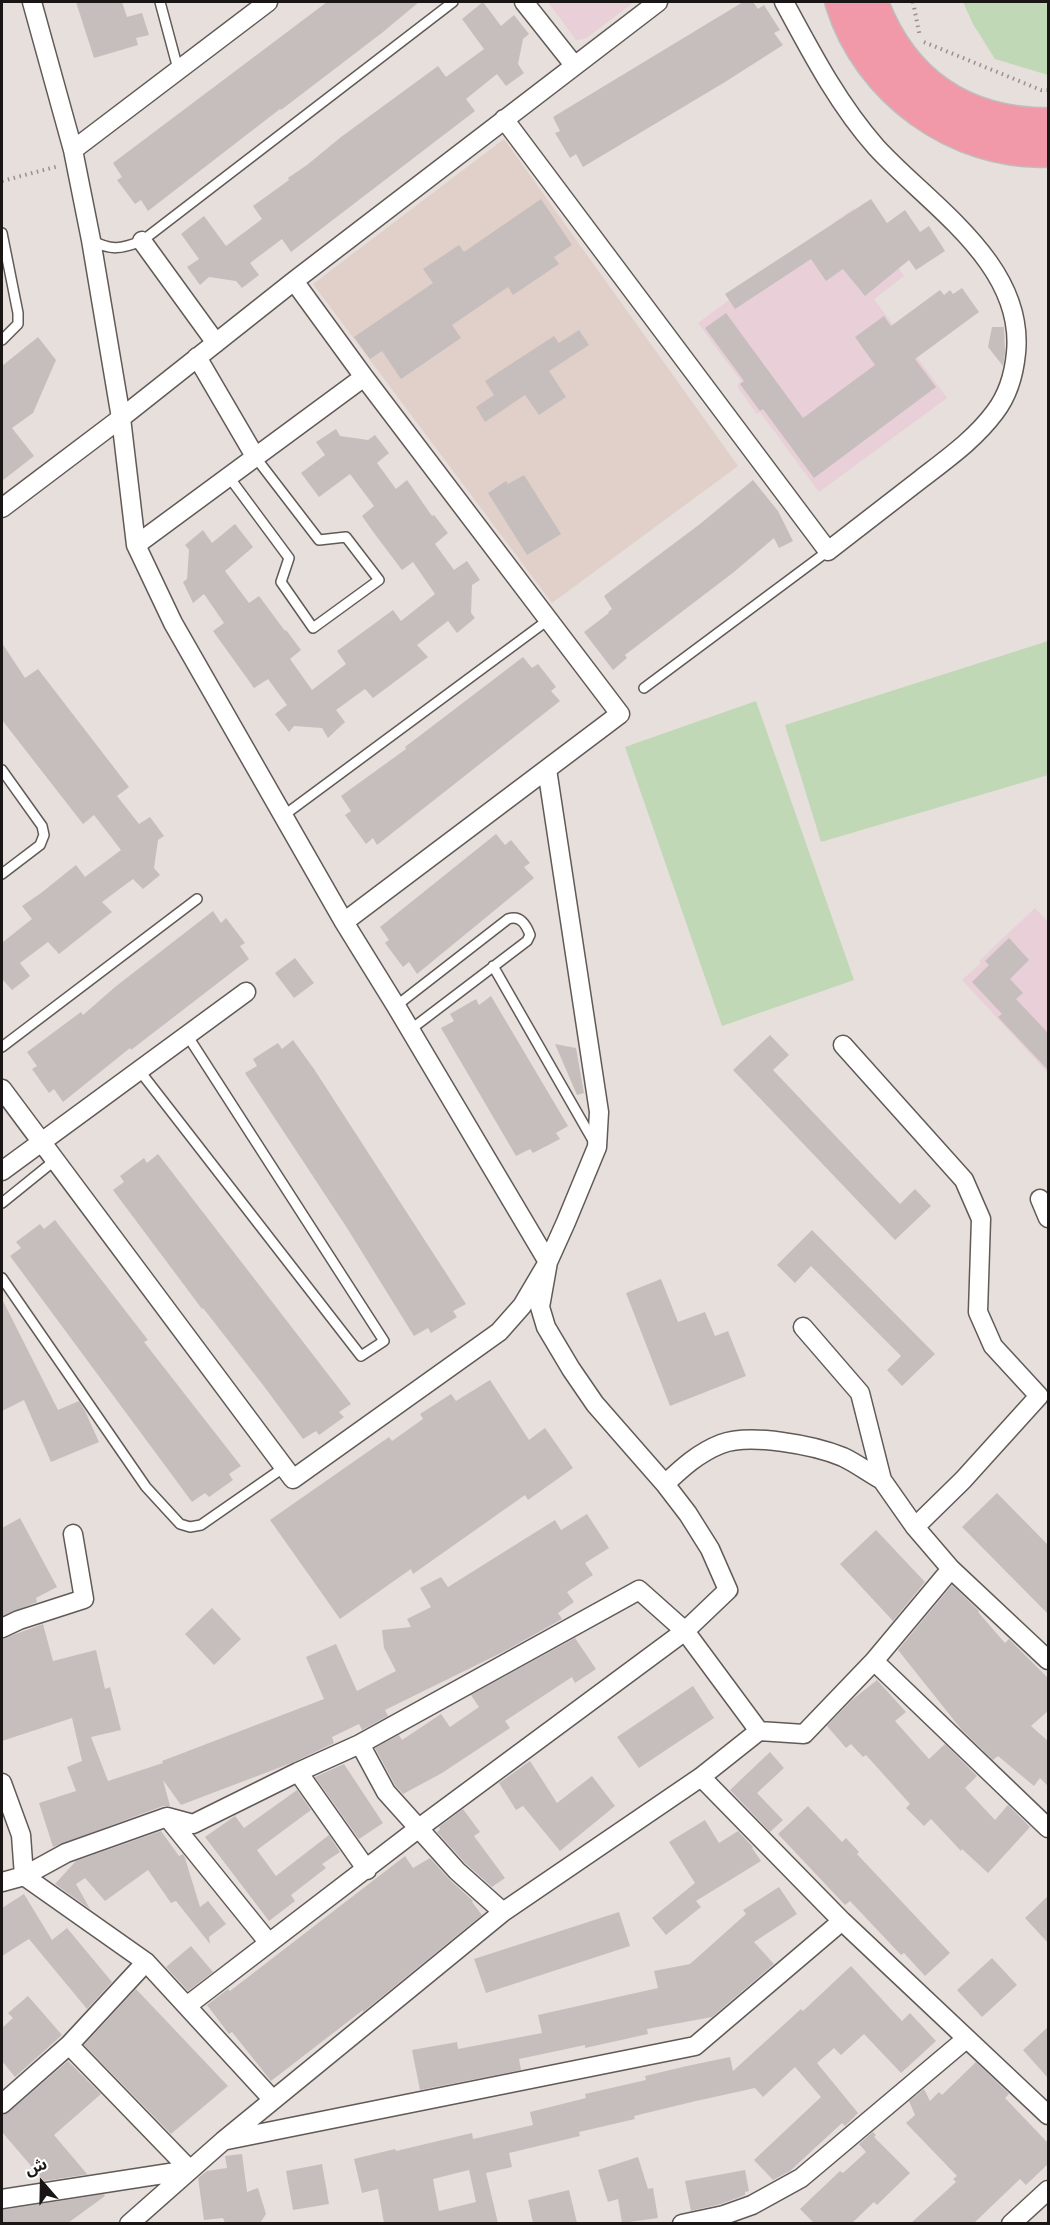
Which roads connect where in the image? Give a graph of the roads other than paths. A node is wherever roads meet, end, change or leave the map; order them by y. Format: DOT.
graph roads {
  1 [pos="32,2"];
  2 [pos="160,2"];
  3 [pos="268,2"];
  4 [pos="453,2"];
  5 [pos="524,2"];
  6 [pos="658,2"];
  7 [pos="784,2"];
  8 [pos="842,2"];
  9 [pos="871,2"];
  10 [pos="574,65"];
  11 [pos="178,69"];
  12 [pos="504,119"];
  13 [pos="1048,125"];
  14 [pos="1048,150"];
  15 [pos="74,156"];
  16 [pos="2,233"];
  17 [pos="91,240"];
  18 [pos="142,241"];
  19 [pos="294,281"];
  20 [pos="2,340"];
  21 [pos="216,343"];
  22 [pos="197,357"];
  23 [pos="363,377"];
  24 [pos="121,418"];
  25 [pos="256,458"];
  26 [pos="229,477"];
  27 [pos="2,508"];
  28 [pos="136,545"];
  29 [pos="828,551"];
  30 [pos="548,620"];
  31 [pos="644,688"];
  32 [pos="547,769"];
  33 [pos="2,770"];
  34 [pos="283,816"];
  35 [pos="2,874"];
  36 [pos="197,899"];
  37 [pos="344,922"];
  38 [pos="493,966"];
  39 [pos="246,992"];
  40 [pos="396,1006"];
  41 [pos="410,1030"];
  42 [pos="187,1035"];
  43 [pos="843,1045"];
  44 [pos="2,1047"];
  45 [pos="139,1070"];
  46 [pos="2,1089"];
  47 [pos="40,1142"];
  48 [pos="597,1147"];
  49 [pos="54,1161"];
  50 [pos="2,1171"];
  51 [pos="1040,1198"];
  52 [pos="2,1203"];
  53 [pos="1048,1218"];
  54 [pos="548,1262"];
  55 [pos="2,1278"];
  56 [pos="803,1327"];
  57 [pos="1044,1392"];
  58 [pos="283,1468"];
  59 [pos="882,1480"];
  60 [pos="665,1484"];
  61 [pos="915,1527"];
  62 [pos="73,1534"];
  63 [pos="951,1569"];
  64 [pos="2,1628"];
  65 [pos="685,1631"];
  66 [pos="1047,1655"];
  67 [pos="874,1661"];
  68 [pos="759,1731"];
  69 [pos="360,1744"];
  70 [pos="298,1772"];
  71 [pos="701,1777"];
  72 [pos="2,1783"];
  73 [pos="166,1817"];
  74 [pos="419,1828"];
  75 [pos="1048,1828"];
  76 [pos="367,1870"];
  77 [pos="24,1876"];
  78 [pos="2,1882"];
  79 [pos="503,1912"];
  80 [pos="842,1921"];
  81 [pos="269,1943"];
  82 [pos="146,1962"];
  83 [pos="188,2005"];
  84 [pos="966,2039"];
  85 [pos="69,2045"];
  86 [pos="273,2100"];
  87 [pos="2,2104"];
  88 [pos="1048,2115"];
  89 [pos="223,2141"];
  90 [pos="190,2170"];
  91 [pos="1048,2190"];
  92 [pos="2,2199"];
  93 [pos="129,2223"];
  94 [pos="682,2223"];
  95 [pos="1011,2223"];
  1 -- 15 [label="street"];
  2 -- 11 [label="lane"];
  3 -- 11 [label="street"];
  4 -- 18 [label="lane"];
  5 -- 10 [label="street"];
  6 -- 10 [label="street"];
  7 -- 29 [label="street"];
  8 -- 14 [label="highway"];
  9 -- 13 [label="highway"];
  10 -- 12 [label="street"];
  11 -- 15 [label="street"];
  12 -- 19 [label="street"];
  12 -- 29 [label="street"];
  15 -- 17 [label="street"];
  16 -- 20 [label="lane"];
  17 -- 18 [label="lane"];
  17 -- 24 [label="street"];
  18 -- 21 [label="street"];
  19 -- 21 [label="street"];
  19 -- 23 [label="street"];
  21 -- 22 [label="street"];
  22 -- 24 [label="street"];
  22 -- 25 [label="street"];
  23 -- 25 [label="street"];
  23 -- 30 [label="street"];
  24 -- 27 [label="street"];
  24 -- 28 [label="street"];
  25 -- 26 [label="street"];
  25 -- 26 [label="lane"];
  26 -- 28 [label="street"];
  28 -- 34 [label="street"];
  29 -- 31 [label="lane"];
  30 -- 32 [label="street"];
  30 -- 34 [label="lane"];
  32 -- 37 [label="street"];
  32 -- 48 [label="street"];
  33 -- 35 [label="lane"];
  34 -- 37 [label="street"];
  36 -- 44 [label="lane"];
  37 -- 40 [label="street"];
  38 -- 40 [label="lane"];
  38 -- 41 [label="lane"];
  38 -- 48 [label="lane"];
  39 -- 42 [label="street"];
  40 -- 41 [label="street"];
  41 -- 54 [label="street"];
  42 -- 45 [label="street"];
  42 -- 45 [label="lane"];
  43 -- 57 [label="street"];
  45 -- 47 [label="street"];
  46 -- 47 [label="street"];
  47 -- 49 [label="street"];
  47 -- 50 [label="street"];
  48 -- 54 [label="street"];
  49 -- 52 [label="lane"];
  49 -- 58 [label="street"];
  51 -- 53 [label="street"];
  54 -- 58 [label="street"];
  54 -- 60 [label="street"];
  55 -- 58 [label="lane"];
  56 -- 59 [label="street"];
  57 -- 61 [label="street"];
  59 -- 60 [label="street"];
  59 -- 61 [label="street"];
  60 -- 65 [label="street"];
  61 -- 63 [label="street"];
  62 -- 64 [label="street"];
  63 -- 66 [label="street"];
  63 -- 67 [label="street"];
  65 -- 68 [label="street"];
  65 -- 69 [label="street"];
  65 -- 74 [label="street"];
  67 -- 68 [label="street"];
  67 -- 75 [label="street"];
  68 -- 71 [label="street"];
  69 -- 70 [label="street"];
  69 -- 74 [label="street"];
  70 -- 73 [label="street"];
  70 -- 76 [label="street"];
  71 -- 79 [label="street"];
  71 -- 80 [label="street"];
  72 -- 77 [label="street"];
  73 -- 77 [label="street"];
  73 -- 81 [label="street"];
  74 -- 76 [label="street"];
  74 -- 79 [label="street"];
  76 -- 81 [label="street"];
  77 -- 78 [label="street"];
  77 -- 82 [label="street"];
  79 -- 86 [label="street"];
  80 -- 84 [label="street"];
  80 -- 89 [label="street"];
  81 -- 83 [label="street"];
  82 -- 83 [label="street"];
  82 -- 85 [label="street"];
  83 -- 86 [label="street"];
  84 -- 88 [label="street"];
  84 -- 94 [label="street"];
  85 -- 87 [label="street"];
  85 -- 90 [label="street"];
  86 -- 89 [label="street"];
  89 -- 90 [label="street"];
  90 -- 92 [label="street"];
  90 -- 93 [label="street"];
  91 -- 95 [label="street"];
}
